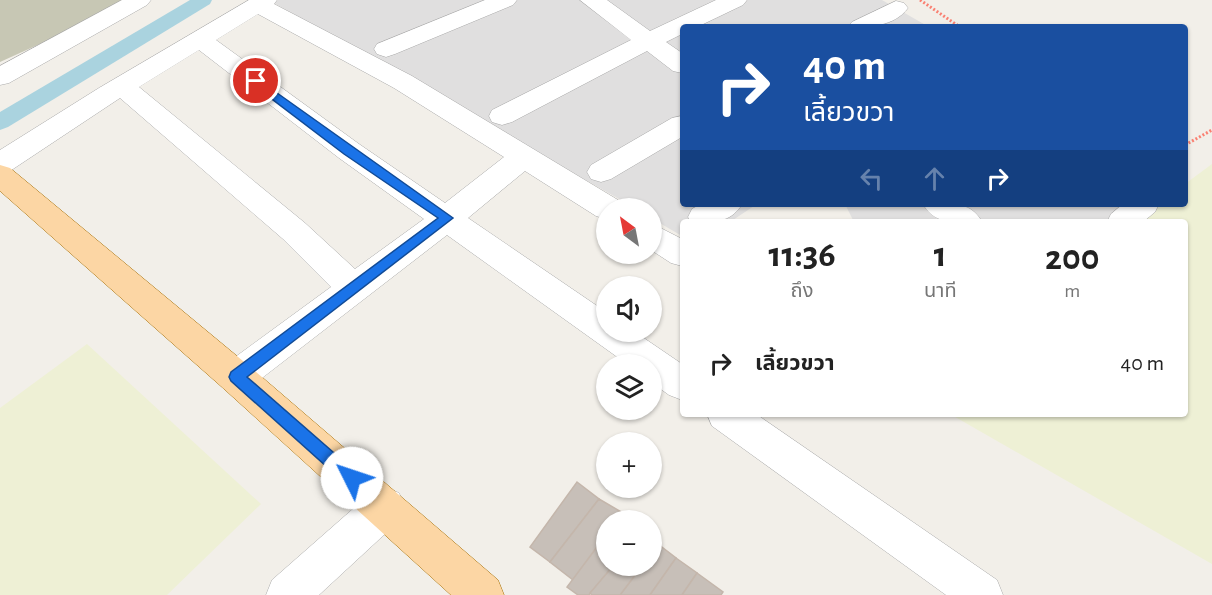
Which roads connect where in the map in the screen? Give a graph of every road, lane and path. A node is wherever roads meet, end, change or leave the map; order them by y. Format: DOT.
graph roads {
  1 [pos="139,0"];
  2 [pos="505,0"];
  3 [pos="592,0"];
  4 [pos="735,0"];
  5 [pos="920,0"];
  6 [pos="262,2"];
  7 [pos="896,8"];
  8 [pos="684,24"];
  9 [pos="866,24"];
  10 [pos="956,24"];
  11 [pos="680,26"];
  12 [pos="200,39"];
  13 [pos="650,40"];
  14 [pos="386,49"];
  15 [pos="680,63"];
  16 [pos="0,77"];
  17 [pos="122,86"];
  18 [pos="502,116"];
  19 [pos="680,126"];
  20 [pos="1212,130"];
  21 [pos="1188,144"];
  22 [pos="522,158"];
  23 [pos="0,164"];
  24 [pos="601,172"];
  25 [pos="0,175"];
  26 [pos="596,202"];
  27 [pos="944,207"];
  28 [pos="1140,207"];
  29 [pos="447,218"];
  30 [pos="962,219"];
  31 [pos="1126,219"];
  32 [pos="662,242"];
  33 [pos="680,253"];
  34 [pos="353,288"];
  35 [pos="596,323"];
  36 [pos="623,342"];
  37 [pos="236,377"];
  38 [pos="680,383"];
  39 [pos="729,417"];
  40 [pos="384,507"];
  41 [pos="286,595"];
  42 [pos="483,595"];
  43 [pos="982,595"];
  1 -- 16 [label="street"];
  2 -- 14 [label="street"];
  3 -- 13 [label="street"];
  4 -- 8 [label="street"];
  5 -- 10 [label="path"];
  6 -- 12 [label="street"];
  6 -- 22 [label="street"];
  7 -- 9 [label="street"];
  11 -- 13 [label="street"];
  12 -- 17 [label="street"];
  12 -- 29 [label="street"];
  13 -- 15 [label="street"];
  13 -- 18 [label="street"];
  17 -- 23 [label="street"];
  17 -- 34 [label="street"];
  19 -- 24 [label="street"];
  20 -- 21 [label="path"];
  22 -- 26 [label="street"];
  22 -- 29 [label="street"];
  25 -- 37 [label="main road"];
  27 -- 30 [label="street"];
  28 -- 31 [label="street"];
  29 -- 34 [label="street"];
  29 -- 35 [label="street"];
  32 -- 33 [label="street"];
  34 -- 37 [label="street"];
  36 -- 38 [label="street"];
  37 -- 40 [label="main road"];
  39 -- 43 [label="street"];
  40 -- 41 [label="street"];
  40 -- 42 [label="main road"];
}
